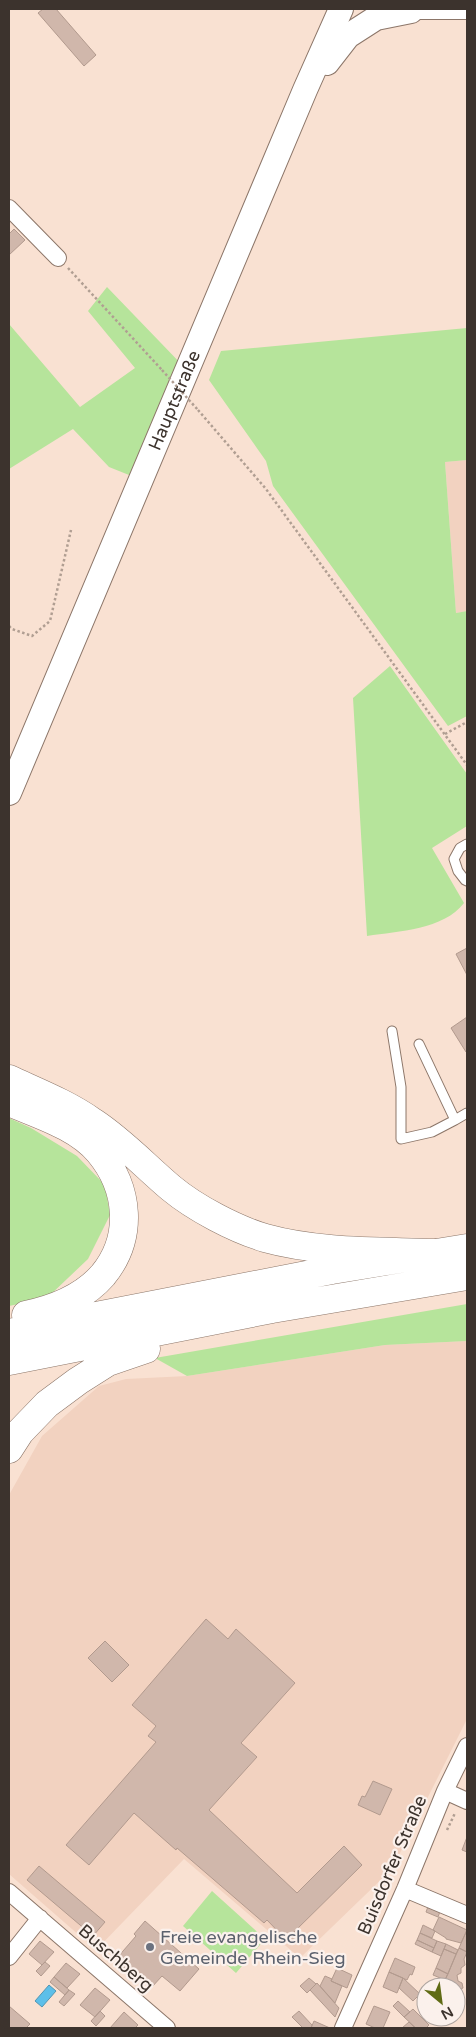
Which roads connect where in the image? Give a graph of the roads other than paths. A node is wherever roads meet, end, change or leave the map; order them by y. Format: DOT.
graph roads {
  1 [pos="342,9"];
  2 [pos="408,10"];
  3 [pos="467,11"];
  4 [pos="305,90"];
  5 [pos="9,208"];
  6 [pos="58,258"];
  7 [pos="9,793"];
  8 [pos="467,844"];
  9 [pos="467,881"];
  10 [pos="392,1031"];
  11 [pos="419,1044"];
  12 [pos="9,1079"];
  13 [pos="9,1102"];
  14 [pos="467,1113"];
  15 [pos="455,1120"];
  16 [pos="467,1248"];
  17 [pos="434,1254"];
  18 [pos="467,1276"];
  19 [pos="272,1309"];
  20 [pos="9,1319"];
  21 [pos="9,1333"];
  22 [pos="9,1361"];
  23 [pos="9,1449"];
  24 [pos="467,1746"];
  25 [pos="445,1791"];
  26 [pos="467,1801"];
  27 [pos="405,1889"];
  28 [pos="9,1892"];
  29 [pos="467,1915"];
  30 [pos="40,1918"];
  31 [pos="9,1957"];
  32 [pos="167,2028"];
  33 [pos="343,2028"];
  1 -- 4 [label="main road, Hauptstraße"];
  2 -- 3 [label="street"];
  2 -- 4 [label="main road"];
  4 -- 7 [label="main road, Hauptstraße"];
  5 -- 6 [label="street"];
  8 -- 9 [label="lane"];
  10 -- 15 [label="lane"];
  11 -- 15 [label="lane"];
  12 -- 17 [label="highway"];
  13 -- 20 [label="highway"];
  14 -- 15 [label="lane"];
  16 -- 17 [label="highway"];
  17 -- 21 [label="highway"];
  18 -- 19 [label="highway"];
  19 -- 22 [label="highway"];
  19 -- 23 [label="highway"];
  24 -- 25 [label="street, Buisdorfer Straße"];
  25 -- 26 [label="street"];
  25 -- 27 [label="street, Buisdorfer Straße"];
  27 -- 29 [label="street"];
  27 -- 33 [label="street, Buisdorfer Straße"];
  28 -- 30 [label="street, Buschberg"];
  30 -- 31 [label="street"];
  30 -- 32 [label="street, Buschberg"];
}
